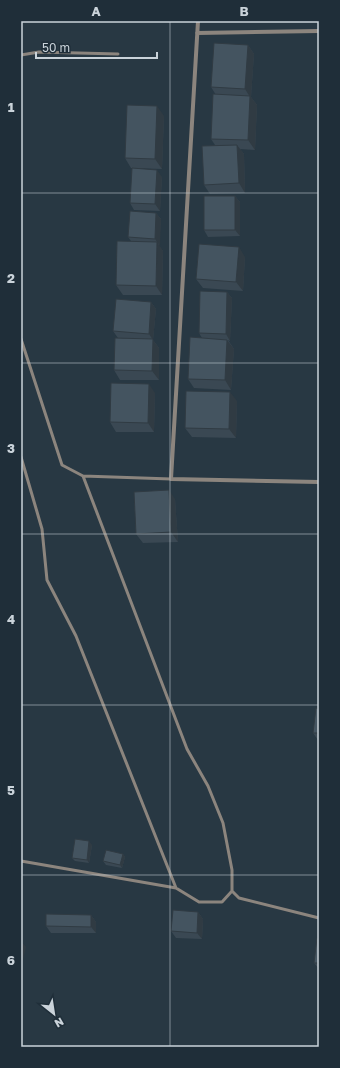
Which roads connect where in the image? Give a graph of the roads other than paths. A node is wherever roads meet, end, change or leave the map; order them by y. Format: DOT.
graph roads {
  1 [pos="198,21"];
  2 [pos="319,31"];
  3 [pos="197,33"];
  4 [pos="118,54"];
  5 [pos="21,55"];
  6 [pos="21,339"];
  7 [pos="21,457"];
  8 [pos="83,476"];
  9 [pos="171,479"];
  10 [pos="319,482"];
  11 [pos="21,861"];
  12 [pos="176,888"];
  13 [pos="232,891"];
  14 [pos="319,918"];
  1 -- 3 [label="street"];
  2 -- 3 [label="street"];
  3 -- 9 [label="street"];
  4 -- 5 [label="lane"];
  6 -- 8 [label="lane"];
  7 -- 12 [label="lane"];
  8 -- 9 [label="lane"];
  8 -- 13 [label="lane"];
  9 -- 10 [label="street"];
  11 -- 12 [label="lane"];
  12 -- 13 [label="lane"];
  13 -- 14 [label="lane"];
}
